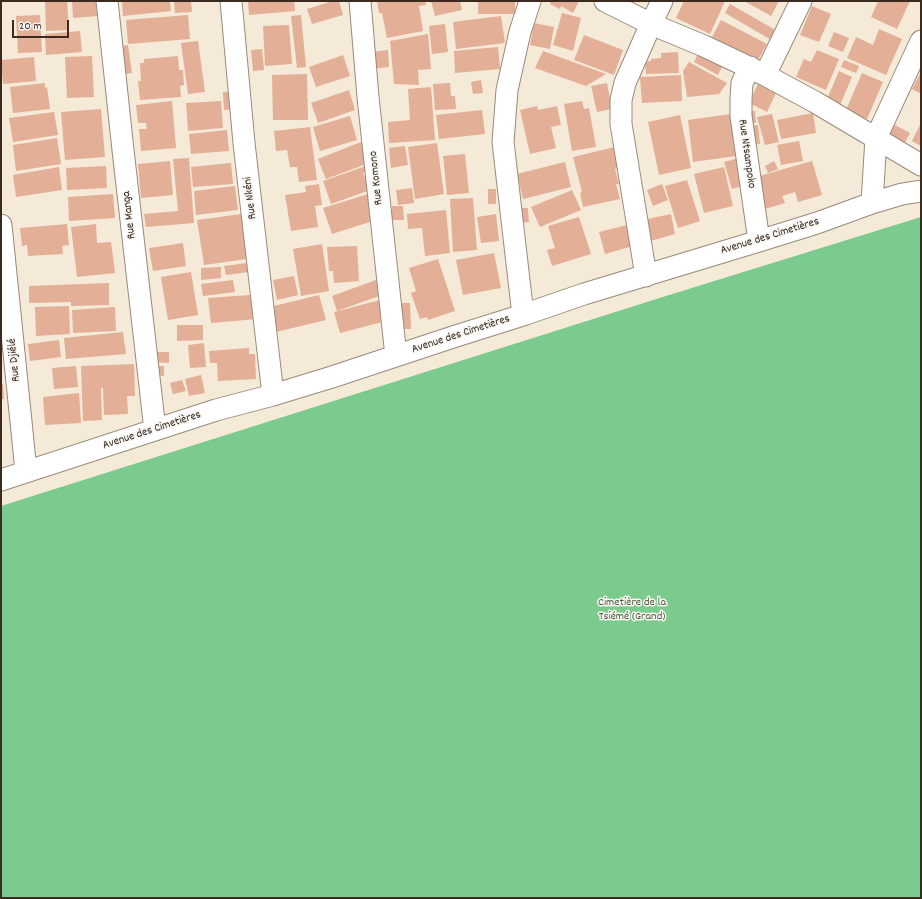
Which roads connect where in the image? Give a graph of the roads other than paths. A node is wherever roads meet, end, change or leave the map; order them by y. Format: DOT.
graph roads {
  1 [pos="107,1"];
  2 [pos="231,1"];
  3 [pos="360,1"];
  4 [pos="530,1"];
  5 [pos="605,1"];
  6 [pos="662,1"];
  7 [pos="801,1"];
  8 [pos="651,24"];
  9 [pos="921,41"];
  10 [pos="758,71"];
  11 [pos="876,138"];
  12 [pos="921,166"];
  13 [pos="921,191"];
  14 [pos="872,203"];
  15 [pos="1,224"];
  16 [pos="759,241"];
  17 [pos="646,276"];
  18 [pos="523,315"];
  19 [pos="396,356"];
  20 [pos="273,395"];
  21 [pos="155,430"];
  22 [pos="26,471"];
  23 [pos="1,480"];
  1 -- 21 [label="street, Rue Manga"];
  2 -- 20 [label="street, Rue Nkéni"];
  3 -- 19 [label="street, Rue Komono"];
  4 -- 18 [label="street"];
  5 -- 8 [label="street"];
  6 -- 8 [label="street"];
  7 -- 10 [label="street, Rue Ntsampoko"];
  8 -- 10 [label="street"];
  8 -- 17 [label="street"];
  9 -- 11 [label="street"];
  10 -- 11 [label="street"];
  10 -- 16 [label="street, Rue Ntsampoko"];
  11 -- 12 [label="street"];
  11 -- 14 [label="street"];
  13 -- 14 [label="street, Avenue des Cimetières"];
  14 -- 16 [label="street, Avenue des Cimetières"];
  15 -- 22 [label="street, Rue Djiélé"];
  16 -- 17 [label="street, Avenue des Cimetières"];
  17 -- 18 [label="street, Avenue des Cimetières"];
  18 -- 19 [label="street, Avenue des Cimetières"];
  19 -- 20 [label="street, Avenue des Cimetières"];
  20 -- 21 [label="street, Avenue des Cimetières"];
  21 -- 22 [label="street, Avenue des Cimetières"];
  22 -- 23 [label="street, Avenue des Cimetières"];
}
